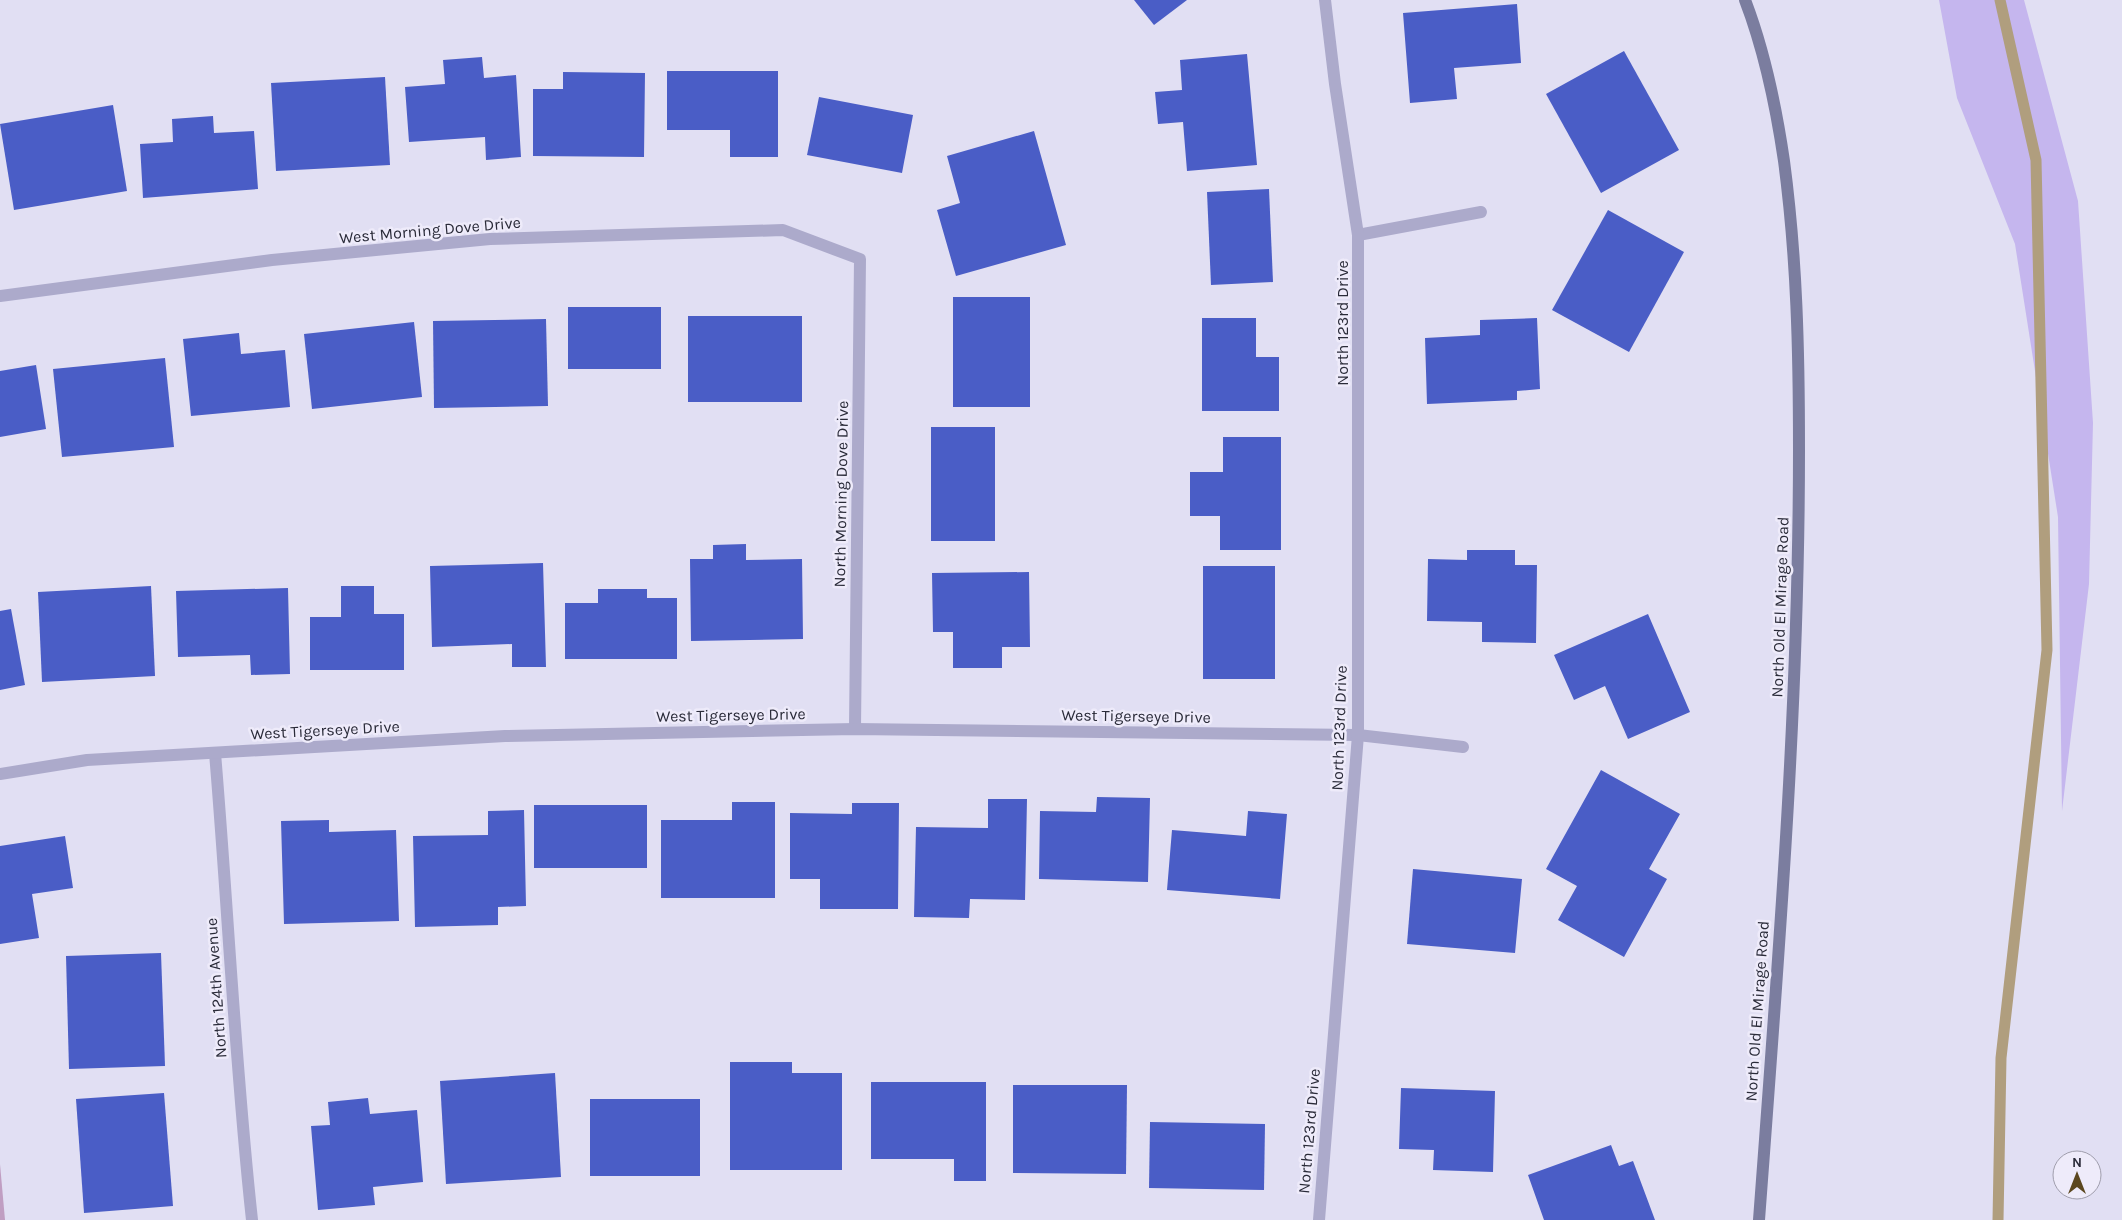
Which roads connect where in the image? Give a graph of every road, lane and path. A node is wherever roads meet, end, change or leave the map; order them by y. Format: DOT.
graph roads {
  1 [pos="1325,0"];
  2 [pos="1745,0"];
  3 [pos="1481,212"];
  4 [pos="1358,235"];
  5 [pos="860,259"];
  6 [pos="0,296"];
  7 [pos="855,729"];
  8 [pos="1358,735"];
  9 [pos="1463,747"];
  10 [pos="215,753"];
  11 [pos="0,774"];
  12 [pos="252,1220"];
  13 [pos="1318,1220"];
  14 [pos="1759,1220"];
  1 -- 4 [label="street, North 123rd Drive"];
  2 -- 14 [label="street, North Old El Mirage Road"];
  3 -- 4 [label="street"];
  4 -- 8 [label="street, North 123rd Drive"];
  5 -- 6 [label="street, West Morning Dove Drive"];
  5 -- 7 [label="street, North Morning Dove Drive"];
  7 -- 8 [label="street, West Tigerseye Drive"];
  7 -- 10 [label="street, West Tigerseye Drive"];
  8 -- 9 [label="street, West Tigerseye Drive"];
  8 -- 13 [label="street, North 123rd Drive"];
  10 -- 11 [label="street, West Tigerseye Drive"];
  10 -- 12 [label="street, North 124th Avenue"];
}
